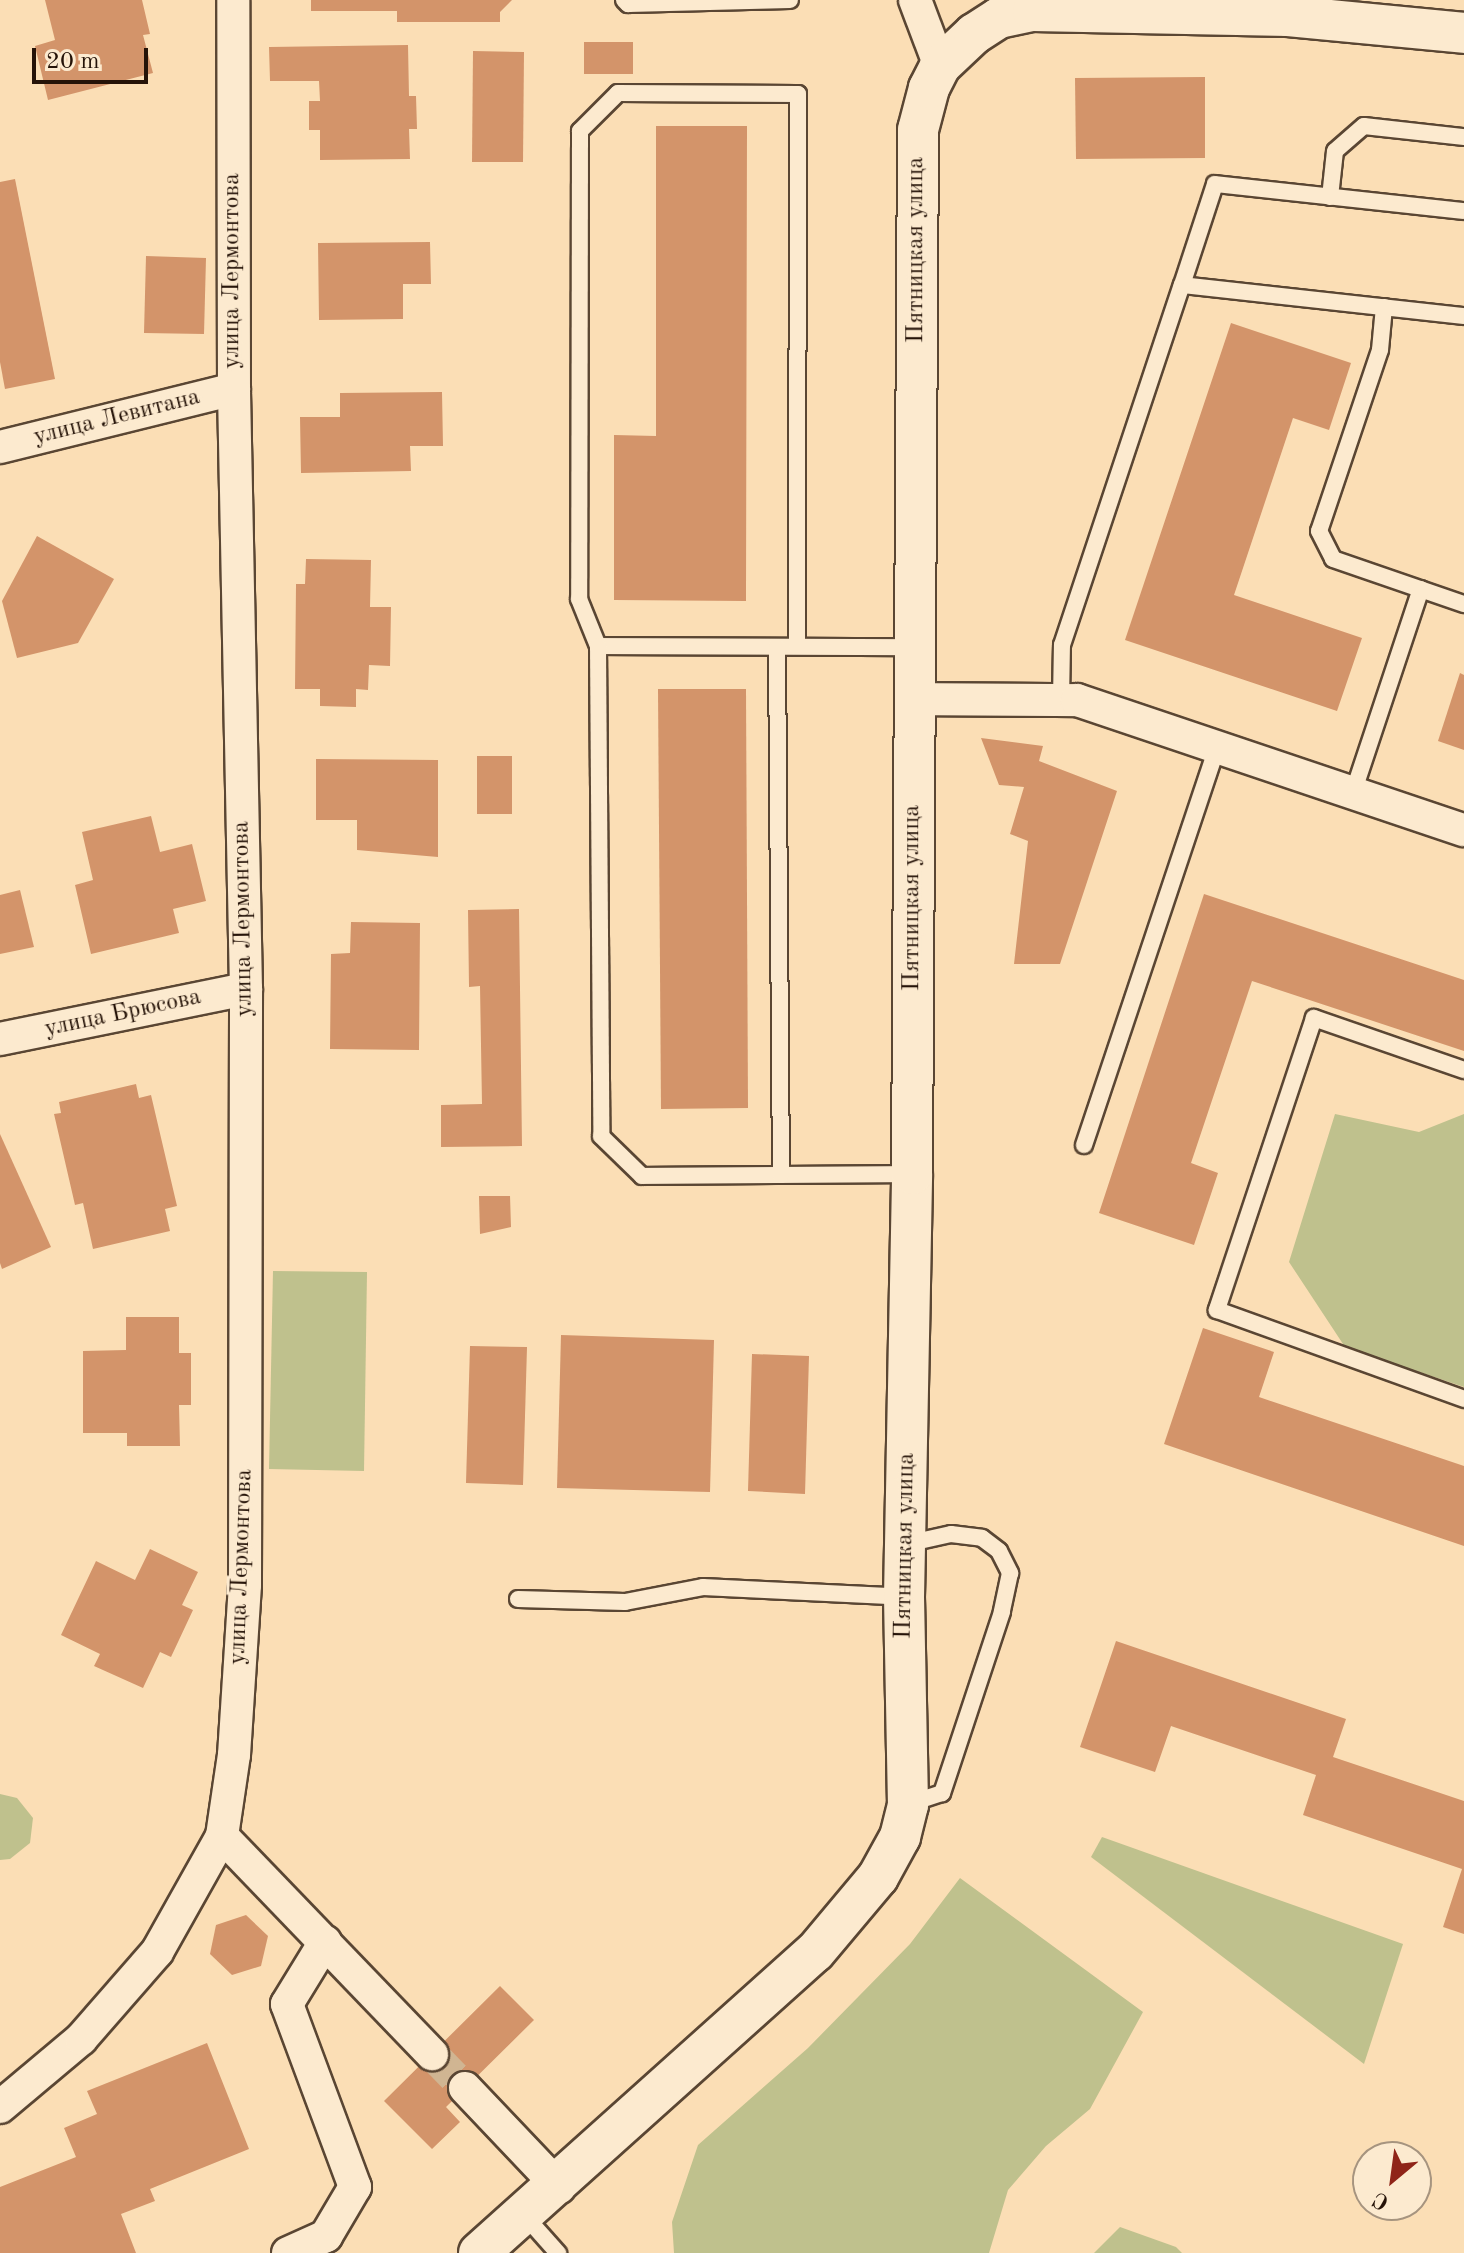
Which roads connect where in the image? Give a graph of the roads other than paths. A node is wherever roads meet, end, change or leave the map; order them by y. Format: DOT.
graph roads {
  1 [pos="233,0"];
  2 [pos="624,0"];
  3 [pos="790,0"];
  4 [pos="915,0"];
  5 [pos="1464,33"];
  6 [pos="940,66"];
  7 [pos="1464,137"];
  8 [pos="1330,197"];
  9 [pos="1464,211"];
  10 [pos="1182,285"];
  11 [pos="1384,307"];
  12 [pos="1464,316"];
  13 [pos="234,389"];
  14 [pos="0,447"];
  15 [pos="1421,589"];
  16 [pos="1464,604"];
  17 [pos="598,646"];
  18 [pos="797,646"];
  19 [pos="777,647"];
  20 [pos="915,647"];
  21 [pos="914,699"];
  22 [pos="1061,700"];
  23 [pos="1217,747"];
  24 [pos="1353,793"];
  25 [pos="1464,830"];
  26 [pos="246,989"];
  27 [pos="0,1039"];
  28 [pos="1464,1070"];
  29 [pos="1084,1145"];
  30 [pos="912,1174"];
  31 [pos="781,1175"];
  32 [pos="1464,1399"];
  33 [pos="905,1544"];
  34 [pos="904,1597"];
  35 [pos="518,1599"];
  36 [pos="908,1805"];
  37 [pos="222,1836"];
  38 [pos="325,1942"];
  39 [pos="432,2054"];
  40 [pos="465,2088"];
  41 [pos="0,2107"];
  42 [pos="559,2187"];
  43 [pos="525,2216"];
  44 [pos="288,2253"];
  45 [pos="479,2253"];
  46 [pos="558,2253"];
  1 -- 13 [label="street, улица Лермонтова"];
  2 -- 3 [label="lane"];
  4 -- 6 [label="street"];
  5 -- 6 [label="street"];
  6 -- 20 [label="street, Пятницкая улица"];
  7 -- 8 [label="lane"];
  8 -- 9 [label="lane"];
  8 -- 10 [label="lane"];
  10 -- 11 [label="lane"];
  10 -- 22 [label="lane"];
  11 -- 12 [label="lane"];
  11 -- 15 [label="lane"];
  13 -- 14 [label="street, улица Левитана"];
  13 -- 26 [label="street, улица Лермонтова"];
  15 -- 16 [label="lane"];
  15 -- 24 [label="lane"];
  17 -- 18 [label="lane"];
  17 -- 19 [label="lane"];
  17 -- 31 [label="lane"];
  18 -- 19 [label="lane"];
  18 -- 20 [label="lane"];
  19 -- 31 [label="lane"];
  20 -- 21 [label="street, Пятницкая улица"];
  21 -- 22 [label="street"];
  21 -- 30 [label="street, Пятницкая улица"];
  22 -- 23 [label="street"];
  23 -- 24 [label="street"];
  23 -- 29 [label="lane"];
  24 -- 25 [label="street"];
  26 -- 27 [label="street, улица Брюсова"];
  26 -- 37 [label="street, улица Лермонтова"];
  28 -- 32 [label="lane"];
  30 -- 31 [label="lane"];
  30 -- 33 [label="street, Пятницкая улица"];
  33 -- 34 [label="street, Пятницкая улица"];
  33 -- 36 [label="lane"];
  34 -- 35 [label="lane"];
  34 -- 36 [label="street, Пятницкая улица"];
  36 -- 42 [label="street, Пятницкая улица"];
  37 -- 38 [label="street"];
  37 -- 41 [label="street"];
  38 -- 39 [label="street"];
  38 -- 44 [label="street"];
  40 -- 42 [label="street"];
  42 -- 43 [label="street, Пятницкая улица"];
  43 -- 45 [label="street, Пятницкая улица"];
  43 -- 46 [label="lane"];
}
